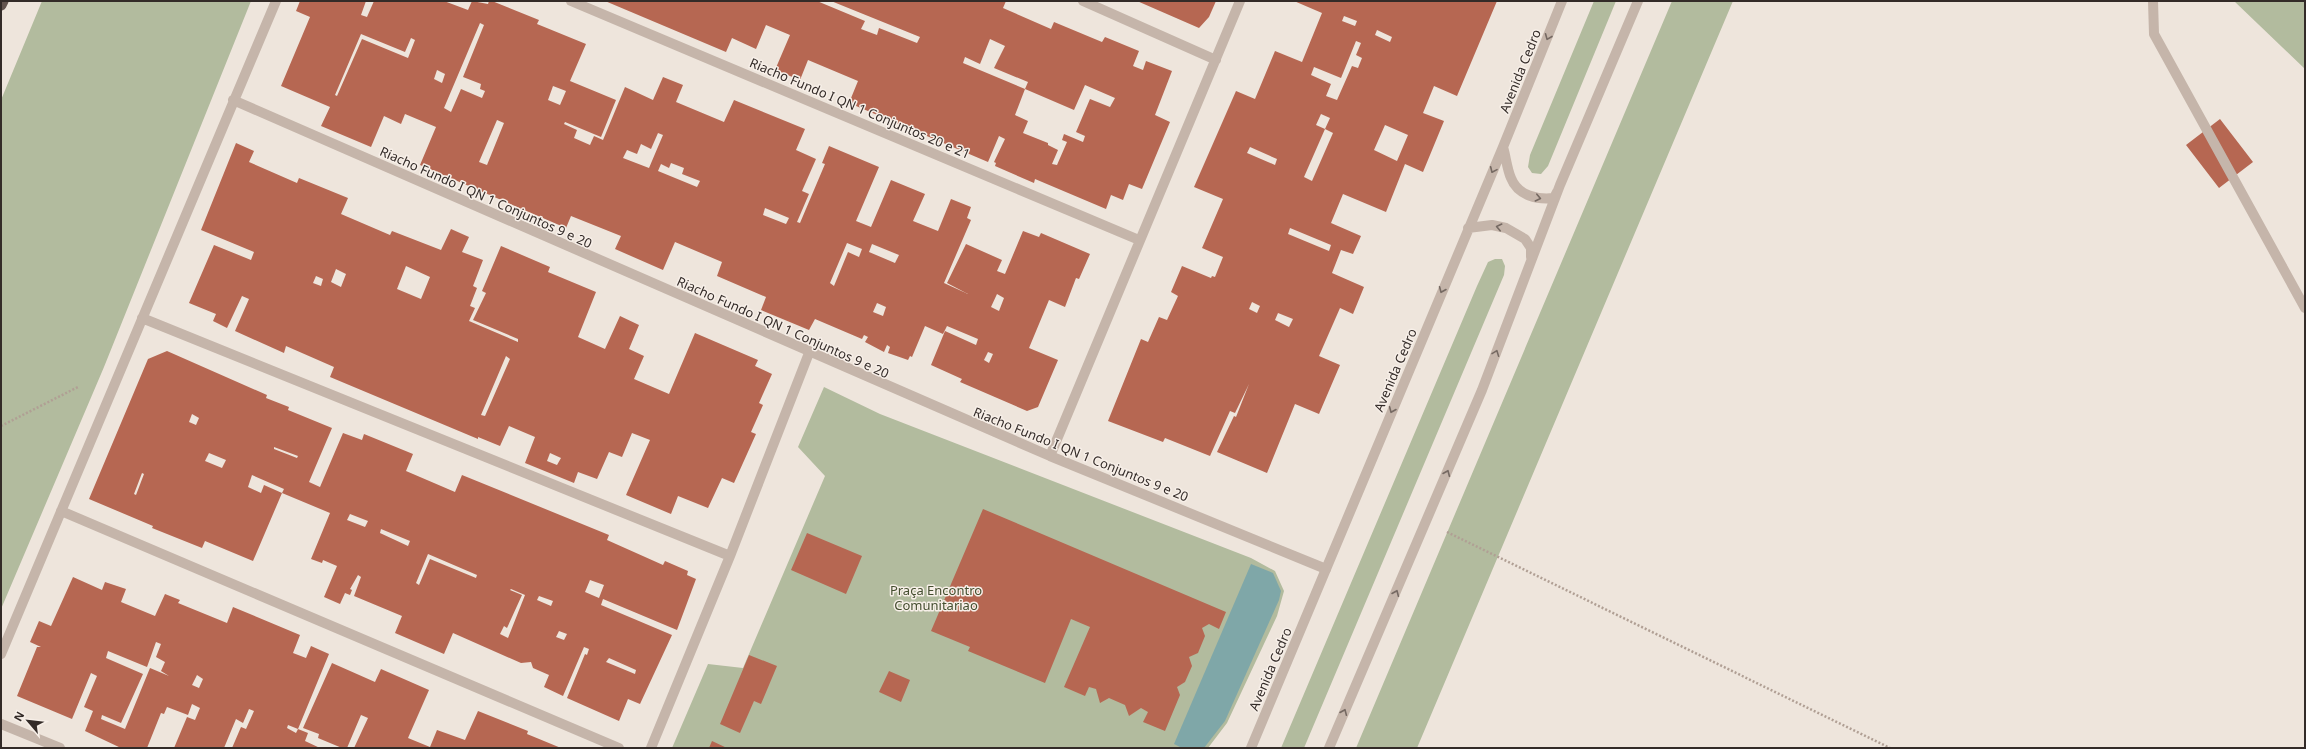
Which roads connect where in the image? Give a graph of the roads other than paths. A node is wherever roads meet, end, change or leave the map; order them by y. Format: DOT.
graph roads {
  1 [pos="3,1"];
  2 [pos="276,1"];
  3 [pos="571,1"];
  4 [pos="1083,1"];
  5 [pos="1240,1"];
  6 [pos="1562,1"];
  7 [pos="1638,1"];
  8 [pos="2153,1"];
  9 [pos="1,5"];
  10 [pos="1216,60"];
  11 [pos="233,100"];
  12 [pos="1503,147"];
  13 [pos="1560,184"];
  14 [pos="1468,228"];
  15 [pos="1139,240"];
  16 [pos="1531,261"];
  17 [pos="2305,308"];
  18 [pos="142,318"];
  19 [pos="809,353"];
  20 [pos="1050,456"];
  21 [pos="61,511"];
  22 [pos="730,556"];
  23 [pos="1326,569"];
  24 [pos="1,654"];
  25 [pos="1,724"];
  26 [pos="60,748"];
  27 [pos="619,748"];
  28 [pos="651,748"];
  29 [pos="1251,748"];
  30 [pos="1329,748"];
  1 -- 9 [label="highway"];
  2 -- 11 [label="street"];
  3 -- 15 [label="street, Riacho Fundo I QN 1 Conjuntos 20 e 21"];
  4 -- 10 [label="street"];
  5 -- 10 [label="street"];
  6 -- 12 [label="street, Avenida Cedro, one-way"];
  7 -- 13 [label="street"];
  8 -- 17 [label="street"];
  10 -- 15 [label="street"];
  11 -- 18 [label="street"];
  11 -- 19 [label="street, Riacho Fundo I QN 1 Conjuntos 9 e 20"];
  12 -- 13 [label="street, one-way"];
  12 -- 14 [label="street, Avenida Cedro, one-way"];
  13 -- 16 [label="street"];
  16 -- 14 [label="street, one-way"];
  14 -- 23 [label="street, Avenida Cedro, one-way"];
  15 -- 20 [label="street"];
  30 -- 16 [label="street, one-way"];
  18 -- 21 [label="street"];
  18 -- 22 [label="street"];
  19 -- 20 [label="street, Riacho Fundo I QN 1 Conjuntos 9 e 20"];
  19 -- 22 [label="street"];
  20 -- 23 [label="street, Riacho Fundo I QN 1 Conjuntos 9 e 20"];
  21 -- 24 [label="street"];
  21 -- 27 [label="street"];
  22 -- 28 [label="street"];
  23 -- 29 [label="street, Avenida Cedro"];
  25 -- 26 [label="street"];
}
